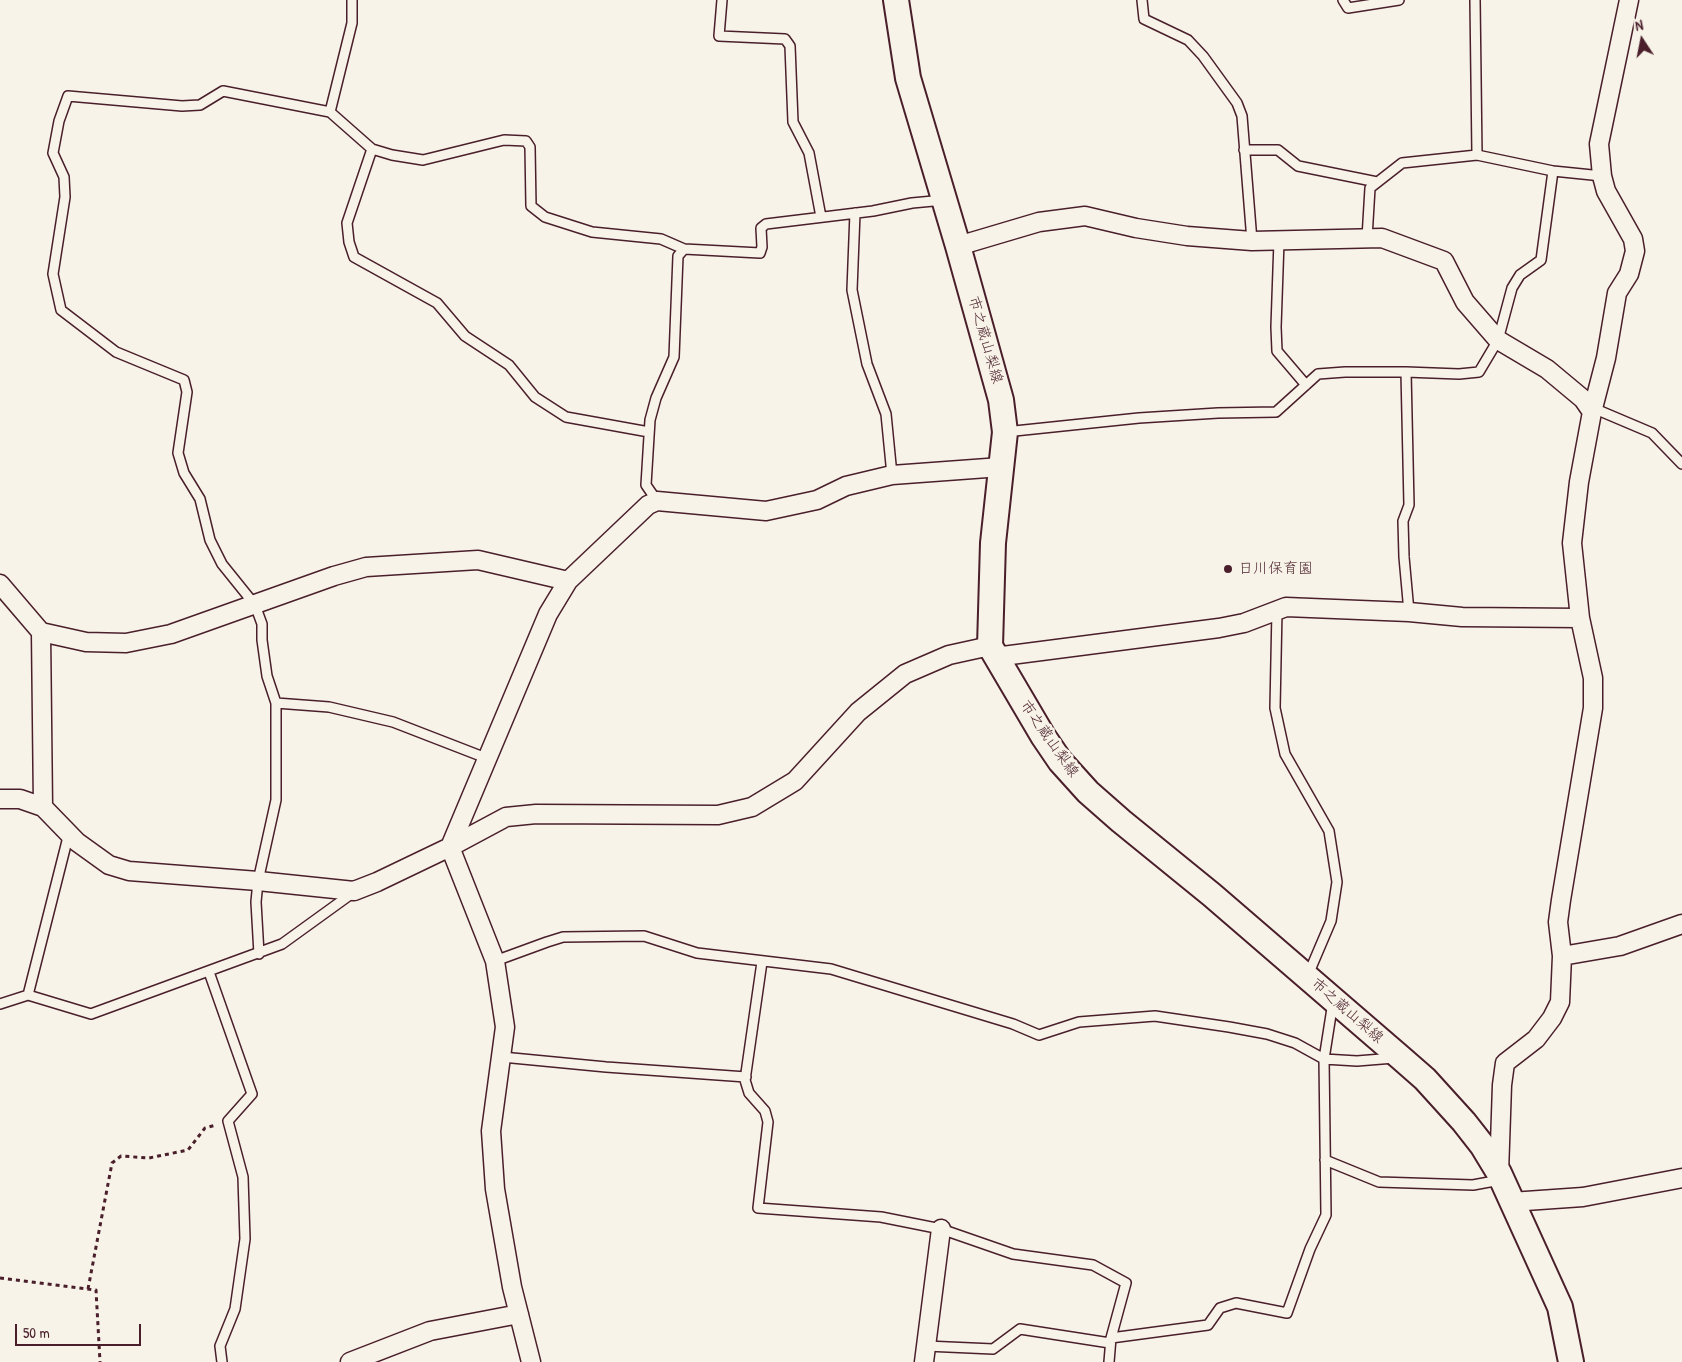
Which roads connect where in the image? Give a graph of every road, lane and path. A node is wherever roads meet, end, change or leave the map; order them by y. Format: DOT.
graph roads {
  1 [pos="352,0"];
  2 [pos="722,0"];
  3 [pos="896,0"];
  4 [pos="1142,0"];
  5 [pos="1343,0"];
  6 [pos="1399,0"];
  7 [pos="1475,0"];
  8 [pos="1629,0"];
  9 [pos="330,112"];
  10 [pos="372,148"];
  11 [pos="1244,150"];
  12 [pos="1477,155"];
  13 [pos="1553,171"];
  14 [pos="1602,176"];
  15 [pos="1377,182"];
  16 [pos="945,200"];
  17 [pos="855,214"];
  18 [pos="821,217"];
  19 [pos="1367,238"];
  20 [pos="1279,240"];
  21 [pos="1252,241"];
  22 [pos="958,246"];
  23 [pos="684,249"];
  24 [pos="1498,340"];
  25 [pos="1406,372"];
  26 [pos="1306,385"];
  27 [pos="1593,410"];
  28 [pos="649,432"];
  29 [pos="1005,432"];
  30 [pos="1682,464"];
  31 [pos="1001,467"];
  32 [pos="892,475"];
  33 [pos="657,501"];
  34 [pos="568,581"];
  35 [pos="0,584"];
  36 [pos="254,605"];
  37 [pos="1277,610"];
  38 [pos="1409,612"];
  39 [pos="1580,618"];
  40 [pos="40,632"];
  41 [pos="992,651"];
  42 [pos="276,703"];
  43 [pos="486,758"];
  44 [pos="0,799"];
  45 [pos="44,807"];
  46 [pos="69,833"];
  47 [pos="450,847"];
  48 [pos="258,881"];
  49 [pos="354,891"];
  50 [pos="1682,924"];
  51 [pos="259,954"];
  52 [pos="1562,956"];
  53 [pos="495,961"];
  54 [pos="762,962"];
  55 [pos="209,972"];
  56 [pos="1307,977"];
  57 [pos="28,996"];
  58 [pos="1334,1000"];
  59 [pos="0,1004"];
  60 [pos="502,1057"];
  61 [pos="1401,1058"];
  62 [pos="1324,1059"];
  63 [pos="746,1077"];
  64 [pos="228,1121"];
  65 [pos="1325,1160"];
  66 [pos="1500,1176"];
  67 [pos="1682,1178"];
  68 [pos="1512,1202"];
  69 [pos="941,1229"];
  70 [pos="0,1278"];
  71 [pos="88,1288"];
  72 [pos="519,1314"];
  73 [pos="1111,1340"];
  74 [pos="925,1354"];
  75 [pos="100,1362"];
  76 [pos="222,1362"];
  77 [pos="350,1362"];
  78 [pos="531,1362"];
  79 [pos="1109,1362"];
  80 [pos="1571,1362"];
  1 -- 9 [label="lane"];
  2 -- 18 [label="lane"];
  3 -- 16 [label="main road, 市之蔵山梨線"];
  4 -- 11 [label="lane"];
  5 -- 6 [label="lane"];
  7 -- 12 [label="lane"];
  8 -- 14 [label="street"];
  9 -- 10 [label="lane"];
  9 -- 36 [label="lane"];
  10 -- 23 [label="lane"];
  10 -- 28 [label="lane"];
  11 -- 15 [label="lane"];
  11 -- 21 [label="lane"];
  12 -- 13 [label="lane"];
  12 -- 15 [label="lane"];
  13 -- 14 [label="lane"];
  13 -- 24 [label="lane"];
  14 -- 27 [label="street"];
  15 -- 19 [label="lane"];
  16 -- 17 [label="lane"];
  16 -- 22 [label="main road, 市之蔵山梨線"];
  17 -- 18 [label="lane"];
  17 -- 32 [label="lane"];
  18 -- 23 [label="lane"];
  19 -- 20 [label="street"];
  19 -- 24 [label="street"];
  20 -- 21 [label="street"];
  20 -- 26 [label="lane"];
  21 -- 22 [label="street"];
  22 -- 29 [label="main road, 市之蔵山梨線"];
  23 -- 28 [label="lane"];
  24 -- 25 [label="lane"];
  24 -- 27 [label="street"];
  25 -- 26 [label="lane"];
  25 -- 38 [label="lane"];
  26 -- 29 [label="lane"];
  27 -- 30 [label="lane"];
  27 -- 39 [label="street"];
  28 -- 33 [label="lane"];
  29 -- 31 [label="main road, 市之蔵山梨線"];
  31 -- 32 [label="street"];
  31 -- 41 [label="main road, 市之蔵山梨線"];
  32 -- 33 [label="street"];
  33 -- 34 [label="street"];
  34 -- 36 [label="street"];
  34 -- 43 [label="street"];
  35 -- 40 [label="street"];
  36 -- 40 [label="street"];
  36 -- 42 [label="lane"];
  37 -- 38 [label="street"];
  37 -- 41 [label="street"];
  37 -- 56 [label="lane"];
  38 -- 39 [label="street"];
  39 -- 52 [label="street"];
  40 -- 45 [label="street"];
  41 -- 47 [label="street"];
  41 -- 56 [label="main road, 市之蔵山梨線"];
  42 -- 43 [label="lane"];
  42 -- 48 [label="lane"];
  43 -- 47 [label="street"];
  44 -- 45 [label="street"];
  45 -- 46 [label="street"];
  46 -- 48 [label="street"];
  46 -- 57 [label="lane"];
  47 -- 49 [label="street"];
  47 -- 53 [label="street"];
  48 -- 49 [label="street"];
  48 -- 51 [label="lane"];
  49 -- 51 [label="lane"];
  50 -- 52 [label="street"];
  51 -- 55 [label="lane"];
  52 -- 66 [label="street"];
  53 -- 54 [label="lane"];
  53 -- 60 [label="street"];
  54 -- 62 [label="lane"];
  54 -- 63 [label="lane"];
  55 -- 57 [label="lane"];
  55 -- 64 [label="lane"];
  56 -- 58 [label="main road, 市之蔵山梨線"];
  57 -- 59 [label="lane"];
  58 -- 61 [label="main road, 市之蔵山梨線"];
  58 -- 62 [label="lane"];
  60 -- 63 [label="lane"];
  60 -- 72 [label="street"];
  61 -- 62 [label="lane"];
  61 -- 66 [label="main road, 市之蔵山梨線"];
  62 -- 65 [label="lane"];
  63 -- 69 [label="lane"];
  64 -- 71 [label="path"];
  64 -- 76 [label="lane"];
  65 -- 66 [label="lane"];
  65 -- 73 [label="lane"];
  66 -- 68 [label="main road, 市之蔵山梨線"];
  67 -- 68 [label="street"];
  68 -- 80 [label="main road, 市之蔵山梨線"];
  69 -- 73 [label="lane"];
  69 -- 74 [label="street"];
  70 -- 71 [label="path"];
  71 -- 75 [label="path"];
  72 -- 77 [label="street"];
  72 -- 78 [label="street"];
  73 -- 74 [label="lane"];
  73 -- 79 [label="lane"];
}
